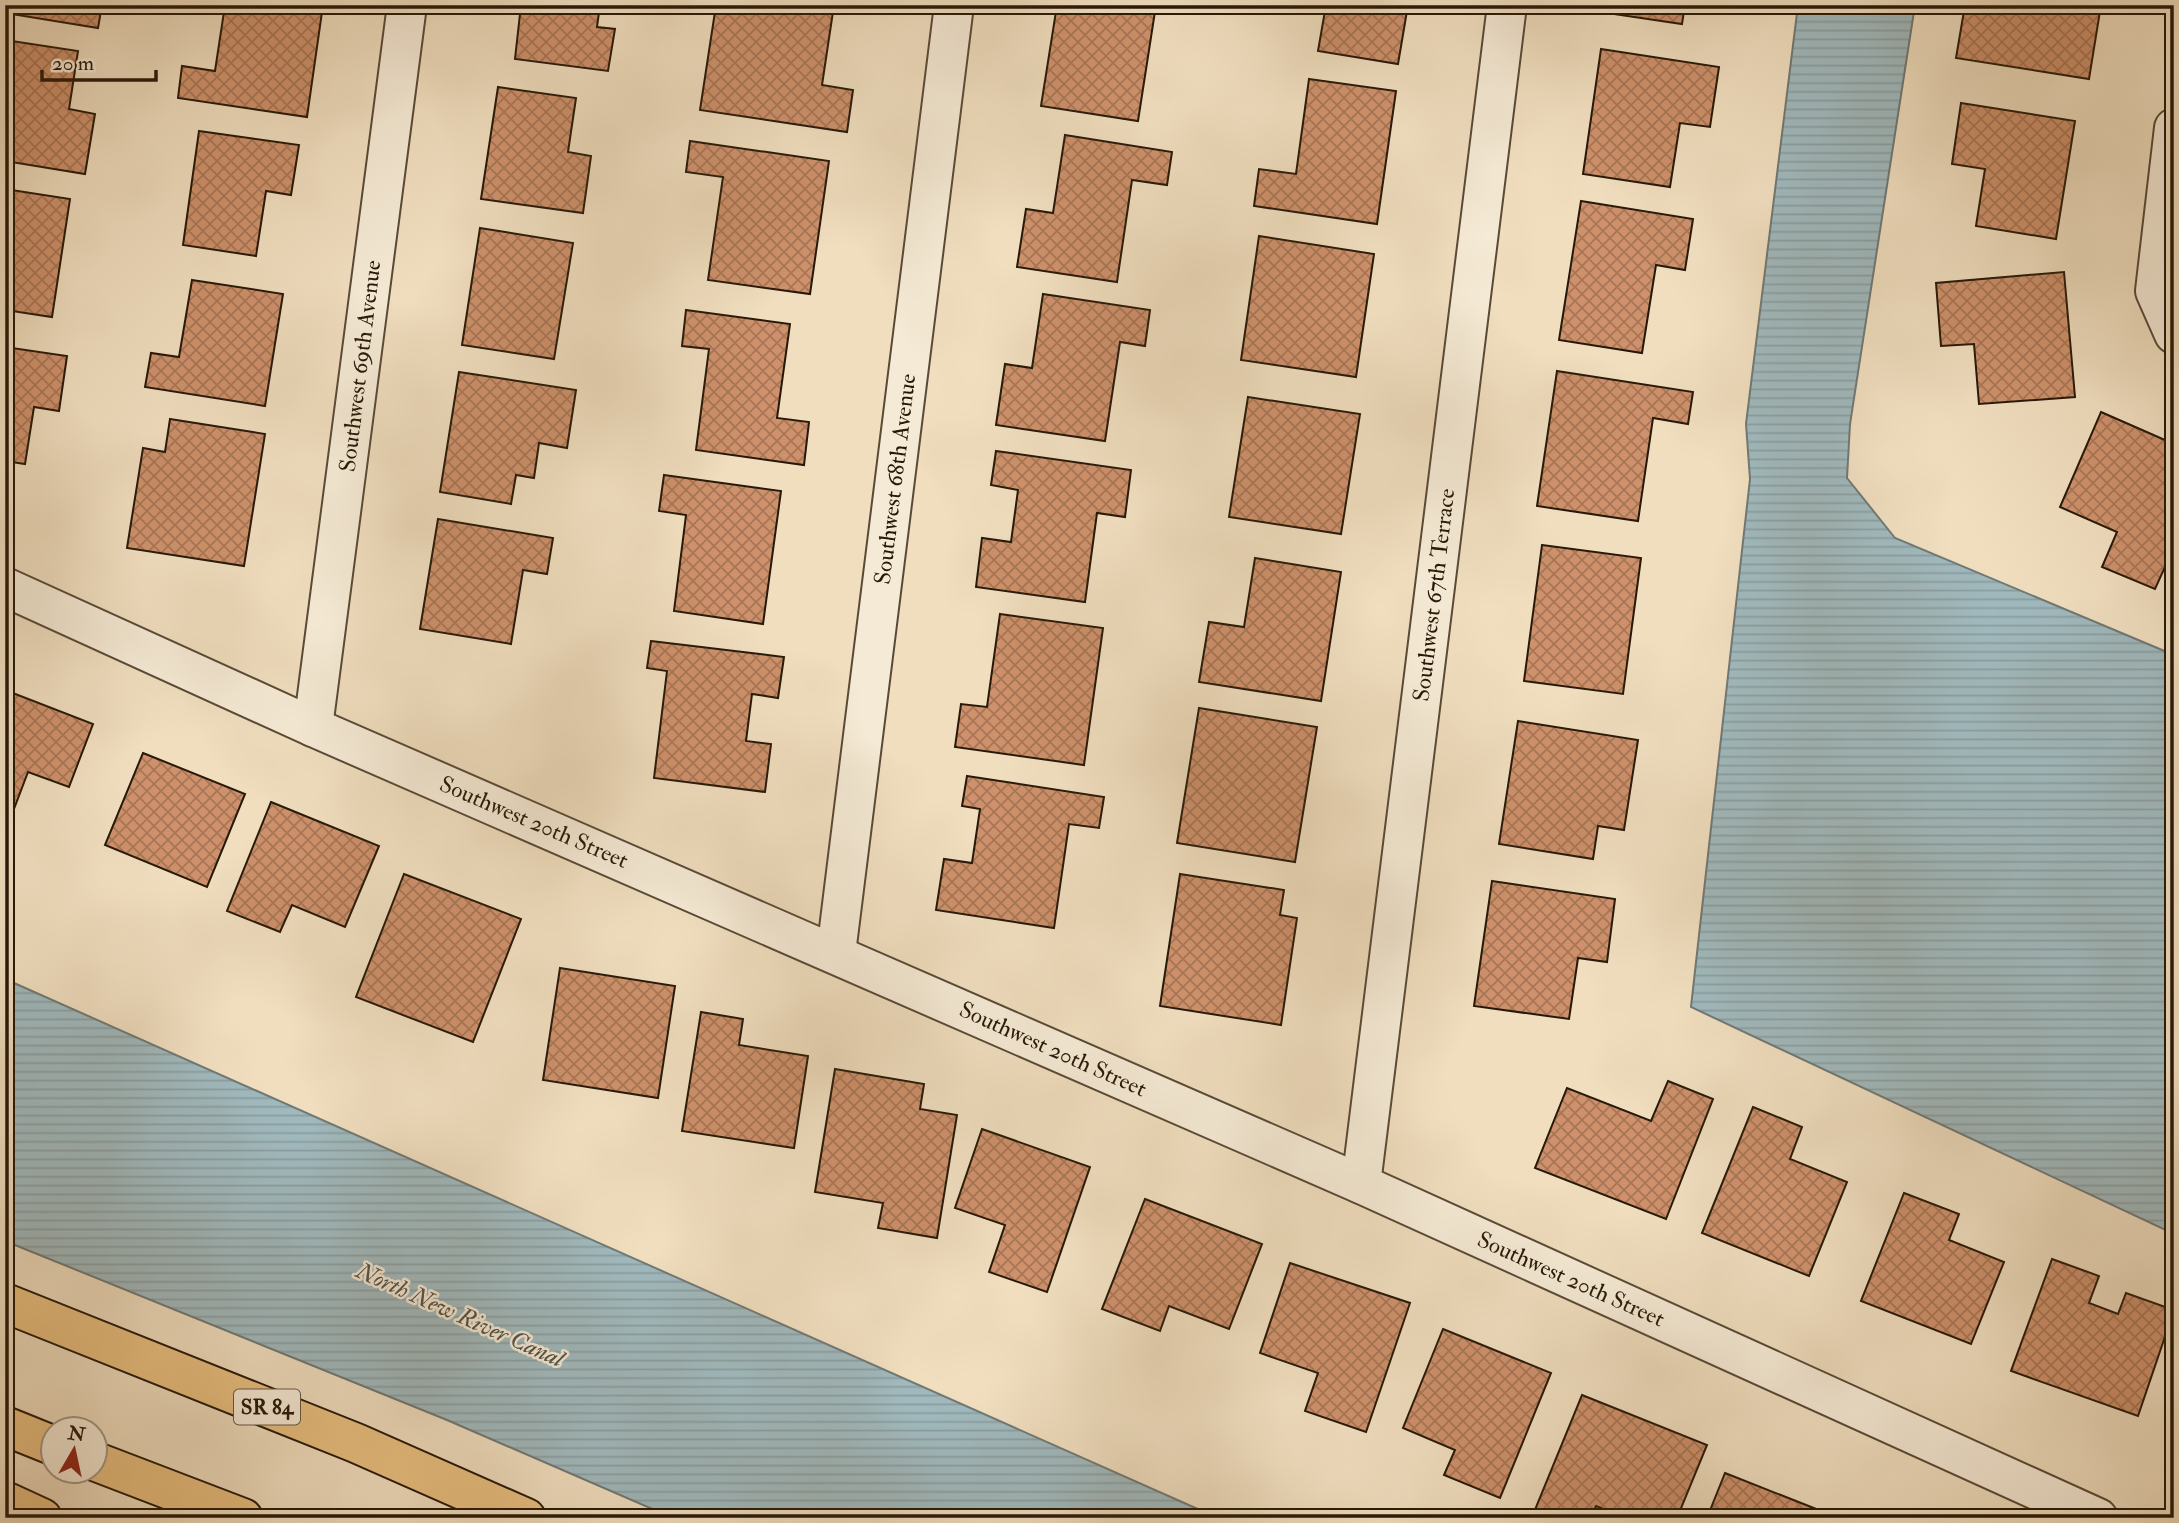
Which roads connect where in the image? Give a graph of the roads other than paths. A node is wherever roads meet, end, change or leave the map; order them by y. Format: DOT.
graph roads {
  1 [pos="407,5"];
  2 [pos="954,5"];
  3 [pos="1507,5"];
  4 [pos="2174,128"];
  5 [pos="2174,334"];
  6 [pos="5,587"];
  7 [pos="313,727"];
  8 [pos="836,953"];
  9 [pos="1361,1184"];
  10 [pos="5,1303"];
  11 [pos="5,1426"];
  12 [pos="38,1439"];
  13 [pos="108,1466"];
  14 [pos="5,1501"];
  15 [pos="42,1518"];
  16 [pos="243,1518"];
  17 [pos="526,1518"];
  18 [pos="2098,1518"];
  1 -- 7 [label="street, Southwest 69th Avenue"];
  2 -- 8 [label="street, Southwest 68th Avenue"];
  3 -- 9 [label="street, Southwest 67th Terrace"];
  4 -- 5 [label="street"];
  6 -- 7 [label="street, Southwest 20th Street"];
  7 -- 8 [label="street, Southwest 20th Street"];
  8 -- 9 [label="street, Southwest 20th Street"];
  9 -- 18 [label="street, Southwest 20th Street"];
  10 -- 17 [label="main road, SR 84"];
  11 -- 12 [label="main road"];
  13 -- 16 [label="main road"];
  14 -- 15 [label="main road"];
}
